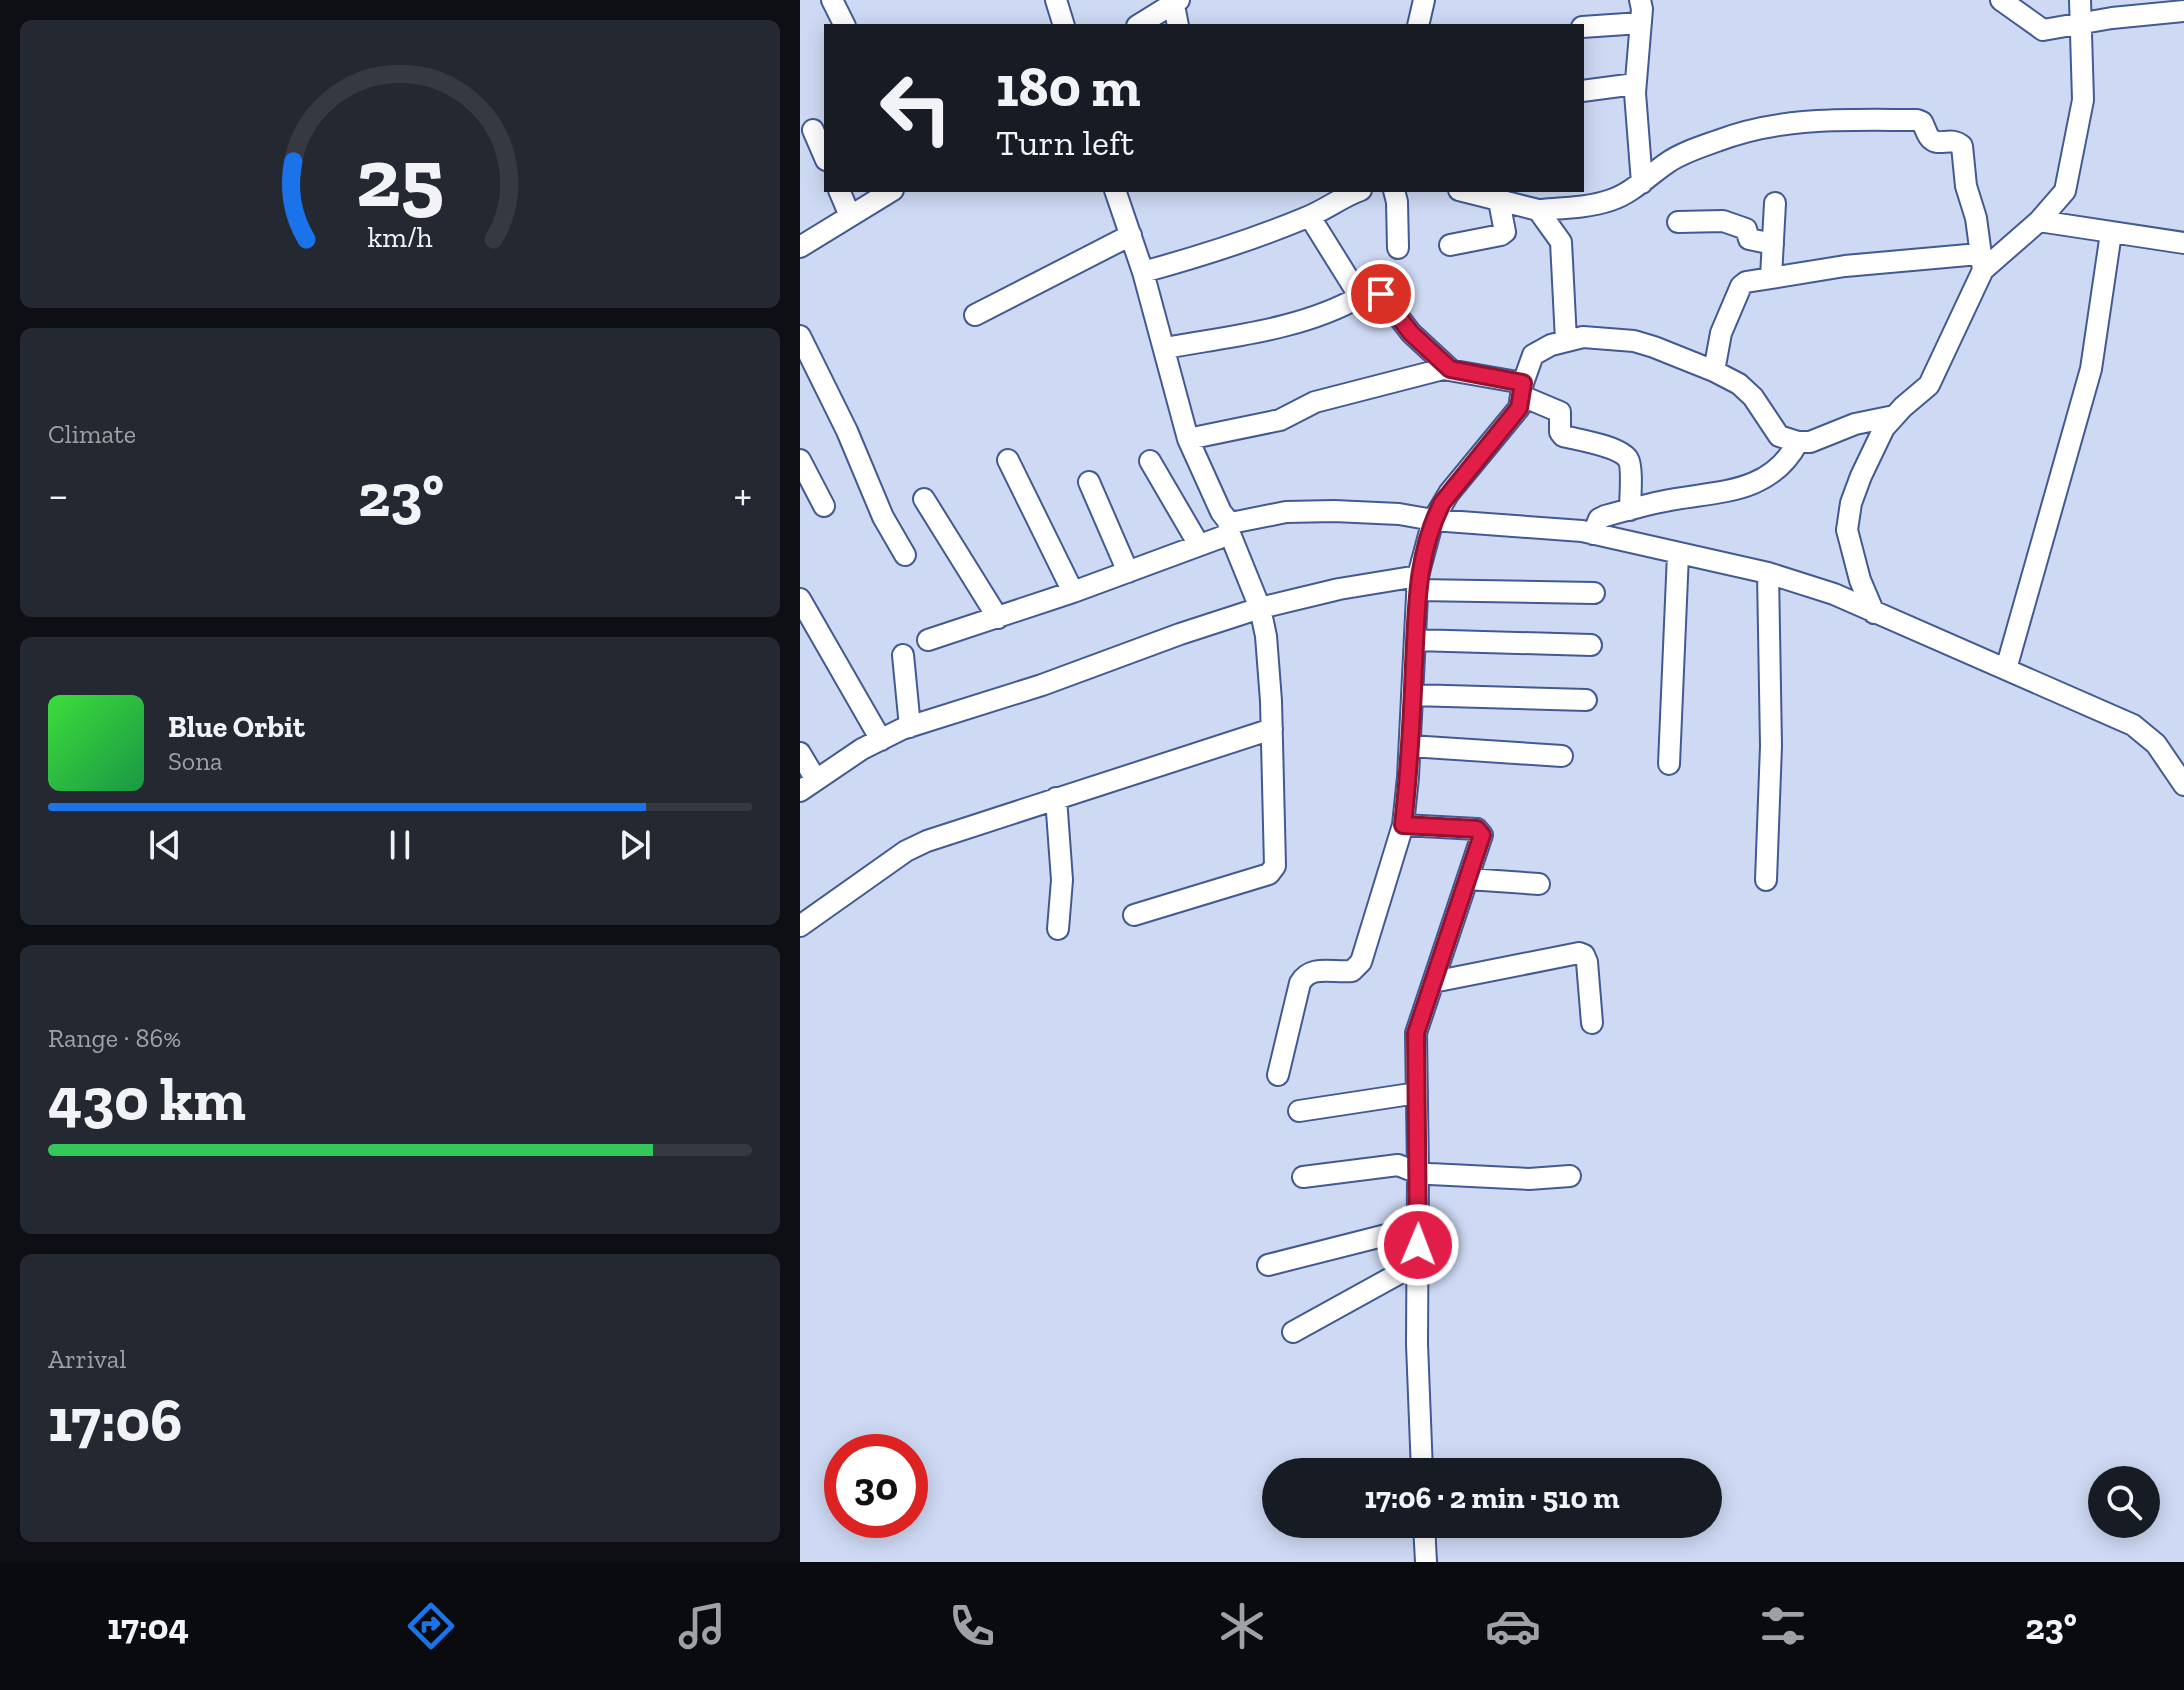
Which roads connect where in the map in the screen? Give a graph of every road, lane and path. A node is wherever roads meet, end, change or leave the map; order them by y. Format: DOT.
graph roads {
  1 [pos="832,0"];
  2 [pos="1056,0"];
  3 [pos="1424,0"];
  4 [pos="1640,0"];
  5 [pos="2001,0"];
  6 [pos="2080,0"];
  7 [pos="1175,1"];
  8 [pos="2184,11"];
  9 [pos="1641,23"];
  10 [pos="844,24"];
  11 [pos="1063,24"];
  12 [pos="1140,24"];
  13 [pos="1178,24"];
  14 [pos="1418,24"];
  15 [pos="2082,25"];
  16 [pos="1584,27"];
  17 [pos="1635,84"];
  18 [pos="1584,91"];
  19 [pos="813,130"];
  20 [pos="824,155"];
  21 [pos="1642,183"];
  22 [pos="840,192"];
  23 [pos="890,192"];
  24 [pos="1116,192"];
  25 [pos="1357,192"];
  26 [pos="1394,192"];
  27 [pos="1466,192"];
  28 [pos="1499,201"];
  29 [pos="1530,203"];
  30 [pos="1775,203"];
  31 [pos="850,216"];
  32 [pos="1310,217"];
  33 [pos="2039,221"];
  34 [pos="1678,222"];
  35 [pos="2111,233"];
  36 [pos="1131,235"];
  37 [pos="2184,243"];
  38 [pos="1773,244"];
  39 [pos="1450,245"];
  40 [pos="800,247"];
  41 [pos="1398,248"];
  42 [pos="1981,262"];
  43 [pos="1143,272"];
  44 [pos="1771,277"];
  45 [pos="1361,296"];
  46 [pos="975,315"];
  47 [pos="800,336"];
  48 [pos="1566,340"];
  49 [pos="1165,348"];
  50 [pos="1450,369"];
  51 [pos="1714,371"];
  52 [pos="1523,390"];
  53 [pos="1894,416"];
  54 [pos="1188,439"];
  55 [pos="1798,442"];
  56 [pos="800,460"];
  57 [pos="1008,460"];
  58 [pos="1150,461"];
  59 [pos="1089,482"];
  60 [pos="924,499"];
  61 [pos="824,506"];
  62 [pos="1630,510"];
  63 [pos="1433,520"];
  64 [pos="1229,528"];
  65 [pos="1593,534"];
  66 [pos="1199,545"];
  67 [pos="1678,554"];
  68 [pos="905,555"];
  69 [pos="1128,572"];
  70 [pos="1768,573"];
  71 [pos="1418,583"];
  72 [pos="1073,592"];
  73 [pos="1594,593"];
  74 [pos="800,599"];
  75 [pos="1260,608"];
  76 [pos="1874,613"];
  77 [pos="998,618"];
  78 [pos="928,640"];
  79 [pos="1415,640"];
  80 [pos="1591,645"];
  81 [pos="903,655"];
  82 [pos="2006,669"];
  83 [pos="1412,695"];
  84 [pos="1586,700"];
  85 [pos="910,727"];
  86 [pos="1272,729"];
  87 [pos="881,740"];
  88 [pos="1410,746"];
  89 [pos="800,753"];
  90 [pos="1562,756"];
  91 [pos="1669,764"];
  92 [pos="2184,785"];
  93 [pos="808,786"];
  94 [pos="1056,798"];
  95 [pos="1403,825"];
  96 [pos="1468,879"];
  97 [pos="1766,880"];
  98 [pos="1539,884"];
  99 [pos="1134,915"];
  100 [pos="800,926"];
  101 [pos="1058,929"];
  102 [pos="1433,982"];
  103 [pos="1592,1023"];
  104 [pos="1278,1075"];
  105 [pos="1417,1093"];
  106 [pos="1299,1111"];
  107 [pos="1418,1173"];
  108 [pos="1570,1176"];
  109 [pos="1303,1177"];
  110 [pos="1418,1227"];
  111 [pos="1418,1263"];
  112 [pos="1268,1265"];
  113 [pos="1293,1332"];
  114 [pos="1421,1458"];
  115 [pos="1425,1538"];
  116 [pos="1426,1562"];
  1 -- 10 [label="street"];
  2 -- 11 [label="street"];
  3 -- 14 [label="street"];
  4 -- 9 [label="street"];
  5 -- 15 [label="street"];
  6 -- 15 [label="street"];
  7 -- 12 [label="street"];
  7 -- 13 [label="street"];
  8 -- 15 [label="street"];
  9 -- 16 [label="street"];
  9 -- 17 [label="street"];
  15 -- 33 [label="street"];
  17 -- 18 [label="street"];
  17 -- 21 [label="street"];
  19 -- 20 [label="street"];
  21 -- 29 [label="street"];
  21 -- 42 [label="street"];
  22 -- 31 [label="street"];
  23 -- 31 [label="street"];
  24 -- 36 [label="street"];
  25 -- 32 [label="street"];
  26 -- 41 [label="street"];
  27 -- 28 [label="street"];
  28 -- 29 [label="street"];
  28 -- 39 [label="street"];
  29 -- 48 [label="street"];
  30 -- 38 [label="street"];
  31 -- 40 [label="street"];
  32 -- 43 [label="street"];
  32 -- 45 [label="street"];
  33 -- 35 [label="street"];
  33 -- 42 [label="street"];
  34 -- 38 [label="street"];
  35 -- 37 [label="street"];
  35 -- 82 [label="street"];
  36 -- 43 [label="street"];
  36 -- 46 [label="street"];
  38 -- 44 [label="street"];
  42 -- 44 [label="street"];
  42 -- 53 [label="street"];
  43 -- 49 [label="street"];
  44 -- 51 [label="street"];
  45 -- 49 [label="street"];
  45 -- 50 [label="street"];
  47 -- 68 [label="street"];
  48 -- 51 [label="street"];
  48 -- 52 [label="street"];
  49 -- 54 [label="street"];
  50 -- 52 [label="street"];
  50 -- 54 [label="street"];
  51 -- 55 [label="street"];
  52 -- 62 [label="street"];
  52 -- 63 [label="street"];
  53 -- 55 [label="street"];
  53 -- 76 [label="street"];
  54 -- 64 [label="street"];
  55 -- 62 [label="street"];
  56 -- 61 [label="street"];
  57 -- 72 [label="street"];
  58 -- 66 [label="street"];
  59 -- 69 [label="street"];
  60 -- 77 [label="street"];
  62 -- 65 [label="street"];
  63 -- 64 [label="street"];
  63 -- 65 [label="street"];
  63 -- 71 [label="street"];
  64 -- 66 [label="street"];
  64 -- 75 [label="street"];
  65 -- 67 [label="street"];
  66 -- 69 [label="street"];
  67 -- 70 [label="street"];
  67 -- 91 [label="street"];
  69 -- 72 [label="street"];
  70 -- 76 [label="street"];
  70 -- 97 [label="street"];
  71 -- 73 [label="street"];
  71 -- 75 [label="street"];
  71 -- 79 [label="street"];
  72 -- 77 [label="street"];
  74 -- 87 [label="street"];
  75 -- 85 [label="street"];
  75 -- 86 [label="street"];
  76 -- 82 [label="street"];
  77 -- 78 [label="street"];
  79 -- 80 [label="street"];
  79 -- 83 [label="street"];
  81 -- 85 [label="street"];
  82 -- 92 [label="street"];
  83 -- 84 [label="street"];
  83 -- 88 [label="street"];
  85 -- 87 [label="street"];
  86 -- 94 [label="street"];
  86 -- 99 [label="street"];
  87 -- 93 [label="street"];
  88 -- 90 [label="street"];
  88 -- 95 [label="street"];
  89 -- 93 [label="street"];
  94 -- 100 [label="street"];
  94 -- 101 [label="street"];
  95 -- 96 [label="street"];
  95 -- 104 [label="street"];
  96 -- 98 [label="street"];
  96 -- 102 [label="street"];
  102 -- 103 [label="street"];
  102 -- 105 [label="street"];
  105 -- 106 [label="street"];
  105 -- 107 [label="street"];
  107 -- 108 [label="street"];
  107 -- 109 [label="street"];
  107 -- 110 [label="street"];
  110 -- 111 [label="street"];
  110 -- 112 [label="street"];
  111 -- 113 [label="street"];
  111 -- 114 [label="street"];
  115 -- 116 [label="street"];
}
